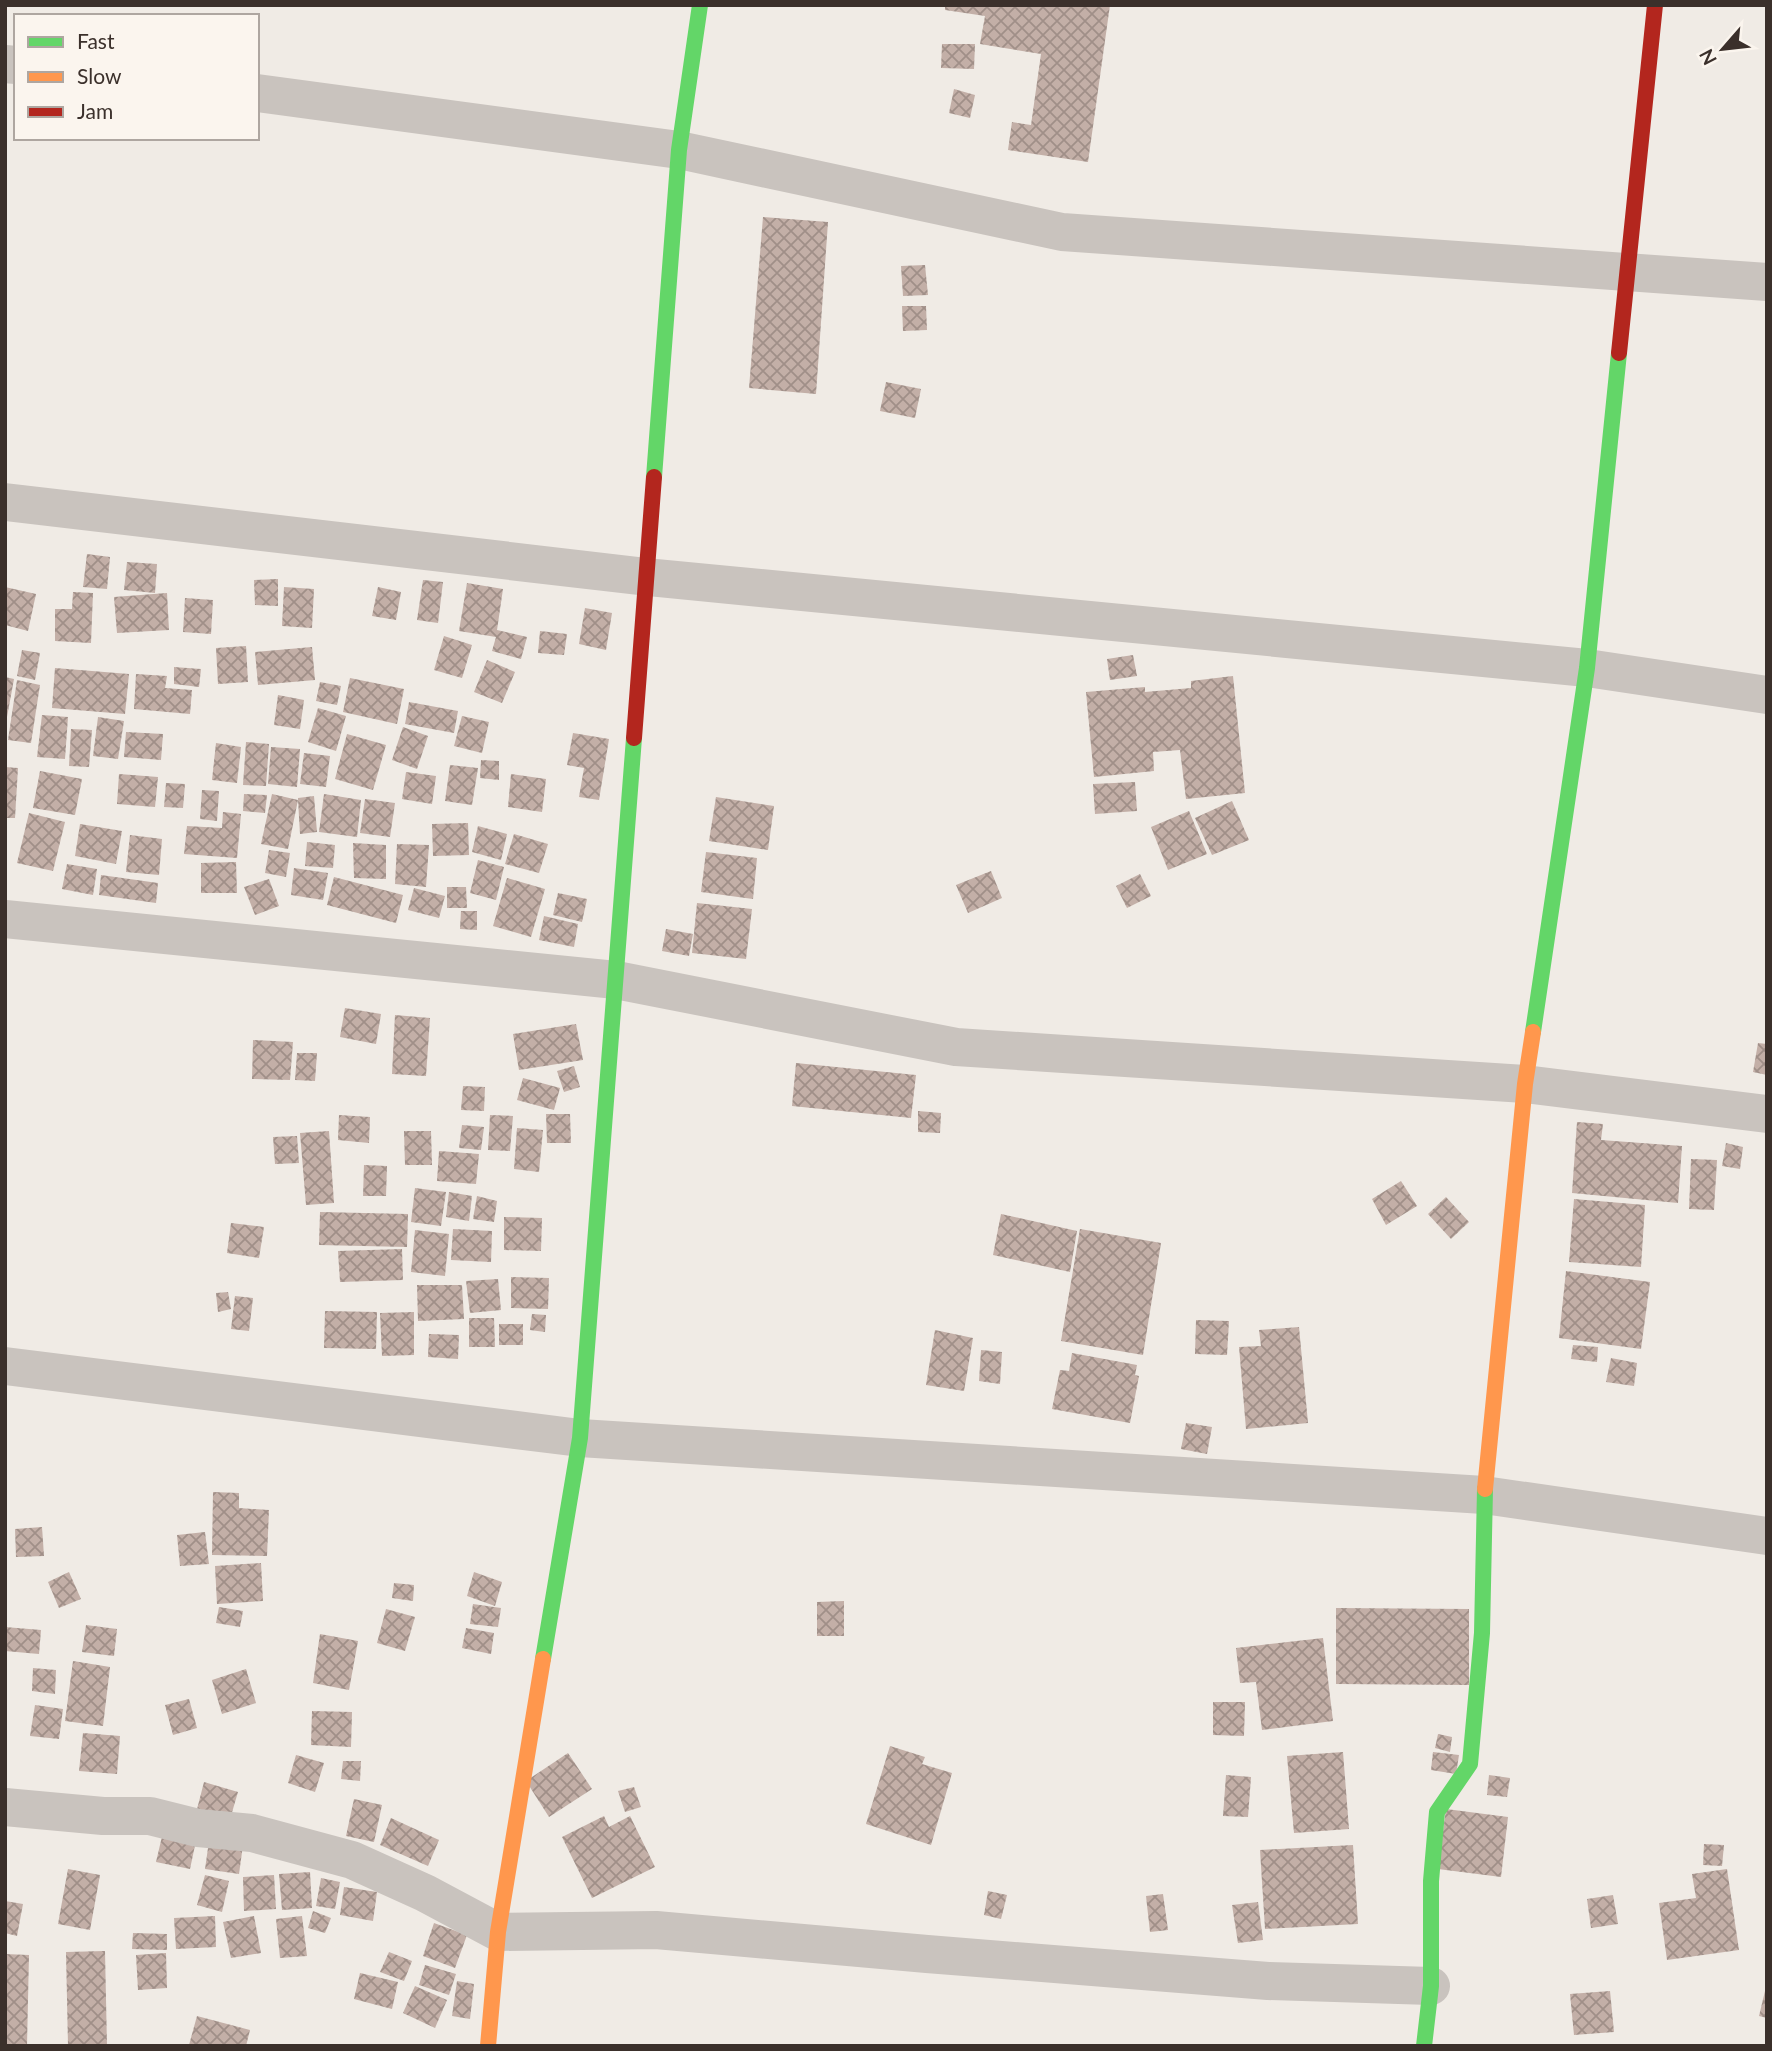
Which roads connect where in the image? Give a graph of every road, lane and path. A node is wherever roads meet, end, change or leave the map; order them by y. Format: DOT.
graph roads {
  1 [pos="700,5"];
  2 [pos="1655,5"];
  3 [pos="259,93"];
  4 [pos="679,150"];
  5 [pos="1629,272"];
  6 [pos="1767,282"];
  7 [pos="5,502"];
  8 [pos="647,577"];
  9 [pos="1587,668"];
  10 [pos="1767,695"];
  11 [pos="5,919"];
  12 [pos="616,980"];
  13 [pos="1525,1084"];
  14 [pos="1767,1114"];
  15 [pos="5,1366"];
  16 [pos="580,1438"];
  17 [pos="1484,1495"];
  18 [pos="1767,1536"];
  19 [pos="5,1807"];
  20 [pos="498,1932"];
  21 [pos="1431,1986"];
  22 [pos="488,2046"];
  23 [pos="1424,2046"];
  1 -- 4 [label="street"];
  2 -- 5 [label="street"];
  3 -- 4 [label="street"];
  4 -- 5 [label="street"];
  4 -- 8 [label="street"];
  5 -- 6 [label="street"];
  5 -- 9 [label="street"];
  7 -- 8 [label="street"];
  8 -- 9 [label="street"];
  8 -- 12 [label="street"];
  9 -- 10 [label="street"];
  9 -- 13 [label="street"];
  11 -- 12 [label="street"];
  12 -- 13 [label="street"];
  12 -- 16 [label="street"];
  13 -- 14 [label="street"];
  13 -- 17 [label="street"];
  15 -- 16 [label="street"];
  16 -- 17 [label="street"];
  16 -- 20 [label="street"];
  17 -- 18 [label="street"];
  17 -- 21 [label="street"];
  19 -- 20 [label="street"];
  20 -- 21 [label="street"];
  20 -- 22 [label="street"];
  21 -- 23 [label="street"];
}
